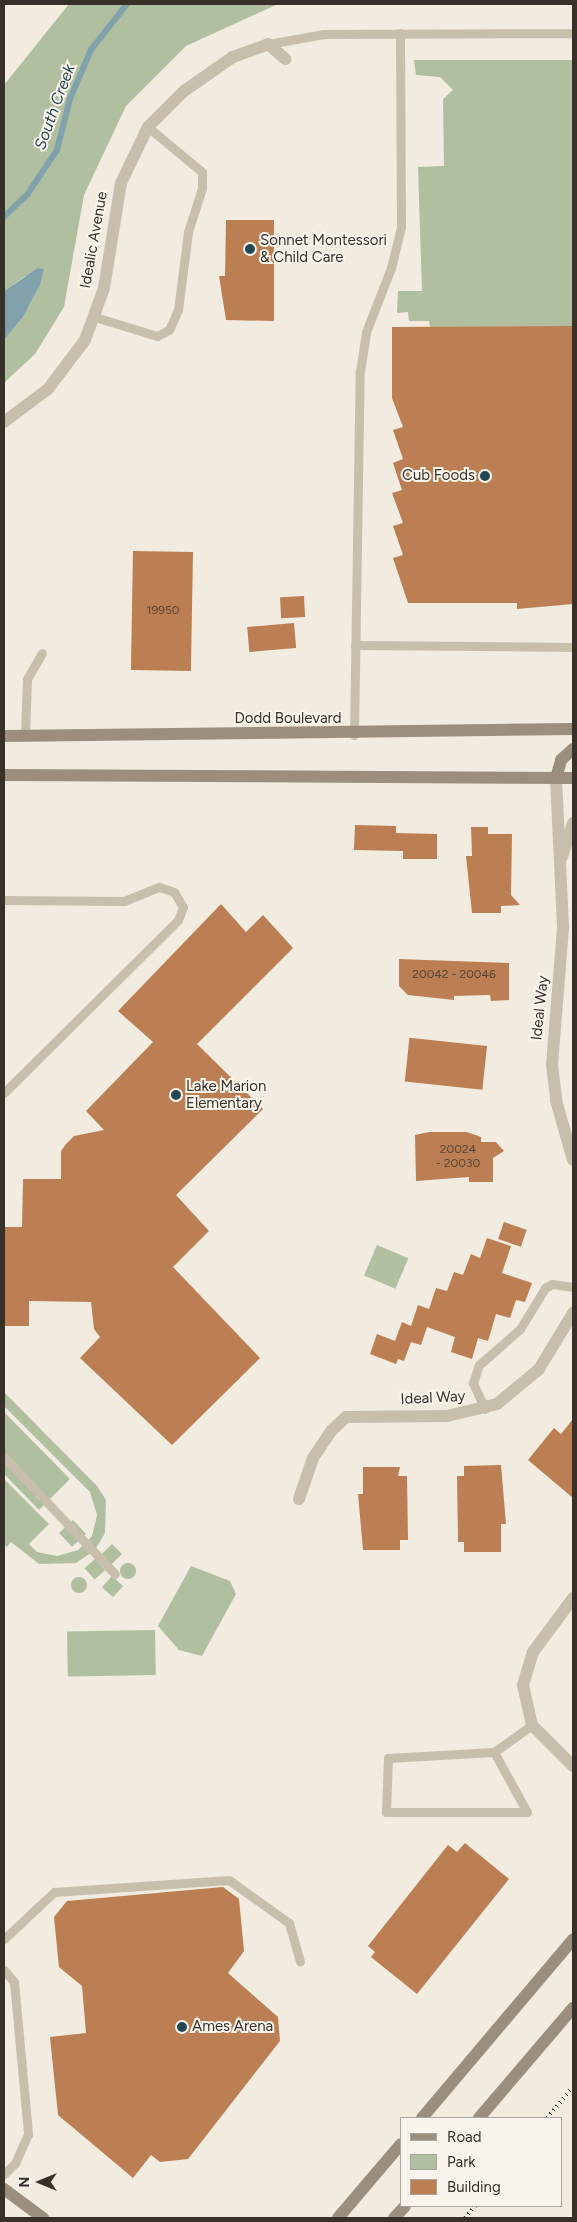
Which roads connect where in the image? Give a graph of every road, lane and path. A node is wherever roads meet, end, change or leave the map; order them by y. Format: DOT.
graph roads {
  1 [pos="400,33"];
  2 [pos="573,33"];
  3 [pos="268,44"];
  4 [pos="285,59"];
  5 [pos="148,127"];
  6 [pos="95,317"];
  7 [pos="4,422"];
  8 [pos="355,645"];
  9 [pos="573,647"];
  10 [pos="42,653"];
  11 [pos="573,729"];
  12 [pos="354,735"];
  13 [pos="4,736"];
  14 [pos="25,736"];
  15 [pos="573,749"];
  16 [pos="4,775"];
  17 [pos="556,778"];
  18 [pos="573,778"];
  19 [pos="573,823"];
  20 [pos="562,857"];
  21 [pos="4,900"];
  22 [pos="4,1094"];
  23 [pos="573,1160"];
  24 [pos="573,1287"];
  25 [pos="573,1313"];
  26 [pos="486,1409"];
  27 [pos="4,1457"];
  28 [pos="299,1499"];
  29 [pos="115,1574"];
  30 [pos="573,1598"];
  31 [pos="532,1725"];
  32 [pos="494,1752"];
  33 [pos="573,1766"];
  34 [pos="4,1939"];
  35 [pos="573,1939"];
  36 [pos="300,1961"];
  37 [pos="4,1970"];
  38 [pos="573,2008"];
  39 [pos="423,2117"];
  40 [pos="480,2117"];
  41 [pos="400,2145"];
  42 [pos="4,2174"];
  43 [pos="4,2188"];
  44 [pos="404,2207"];
  45 [pos="43,2218"];
  46 [pos="338,2218"];
  47 [pos="394,2218"];
  1 -- 2 [label="lane, Idealic Avenue"];
  1 -- 3 [label="lane, Idealic Avenue"];
  1 -- 8 [label="lane"];
  3 -- 4 [label="street"];
  3 -- 5 [label="street, Idealic Avenue"];
  5 -- 6 [label="street, Idealic Avenue"];
  5 -- 6 [label="lane"];
  6 -- 7 [label="street, Idealic Avenue"];
  8 -- 9 [label="lane"];
  8 -- 12 [label="lane"];
  10 -- 14 [label="lane"];
  11 -- 12 [label="main road, Dodd Boulevard"];
  12 -- 14 [label="main road, Dodd Boulevard"];
  13 -- 14 [label="main road, Dodd Boulevard"];
  15 -- 17 [label="main road"];
  16 -- 17 [label="main road"];
  17 -- 18 [label="main road"];
  17 -- 20 [label="street, Ideal Way"];
  19 -- 20 [label="street, Ideal Way"];
  20 -- 23 [label="street, Ideal Way"];
  21 -- 22 [label="lane"];
  24 -- 26 [label="lane"];
  25 -- 26 [label="street, Ideal Way"];
  26 -- 28 [label="street, Ideal Way"];
  27 -- 29 [label="lane"];
  30 -- 31 [label="street"];
  31 -- 32 [label="lane"];
  31 -- 33 [label="street"];
  32 -- 32 [label="lane"];
  34 -- 36 [label="lane"];
  35 -- 39 [label="main road"];
  37 -- 42 [label="lane"];
  38 -- 40 [label="main road"];
  41 -- 46 [label="main road"];
  43 -- 45 [label="main road"];
  44 -- 47 [label="main road"];
}
